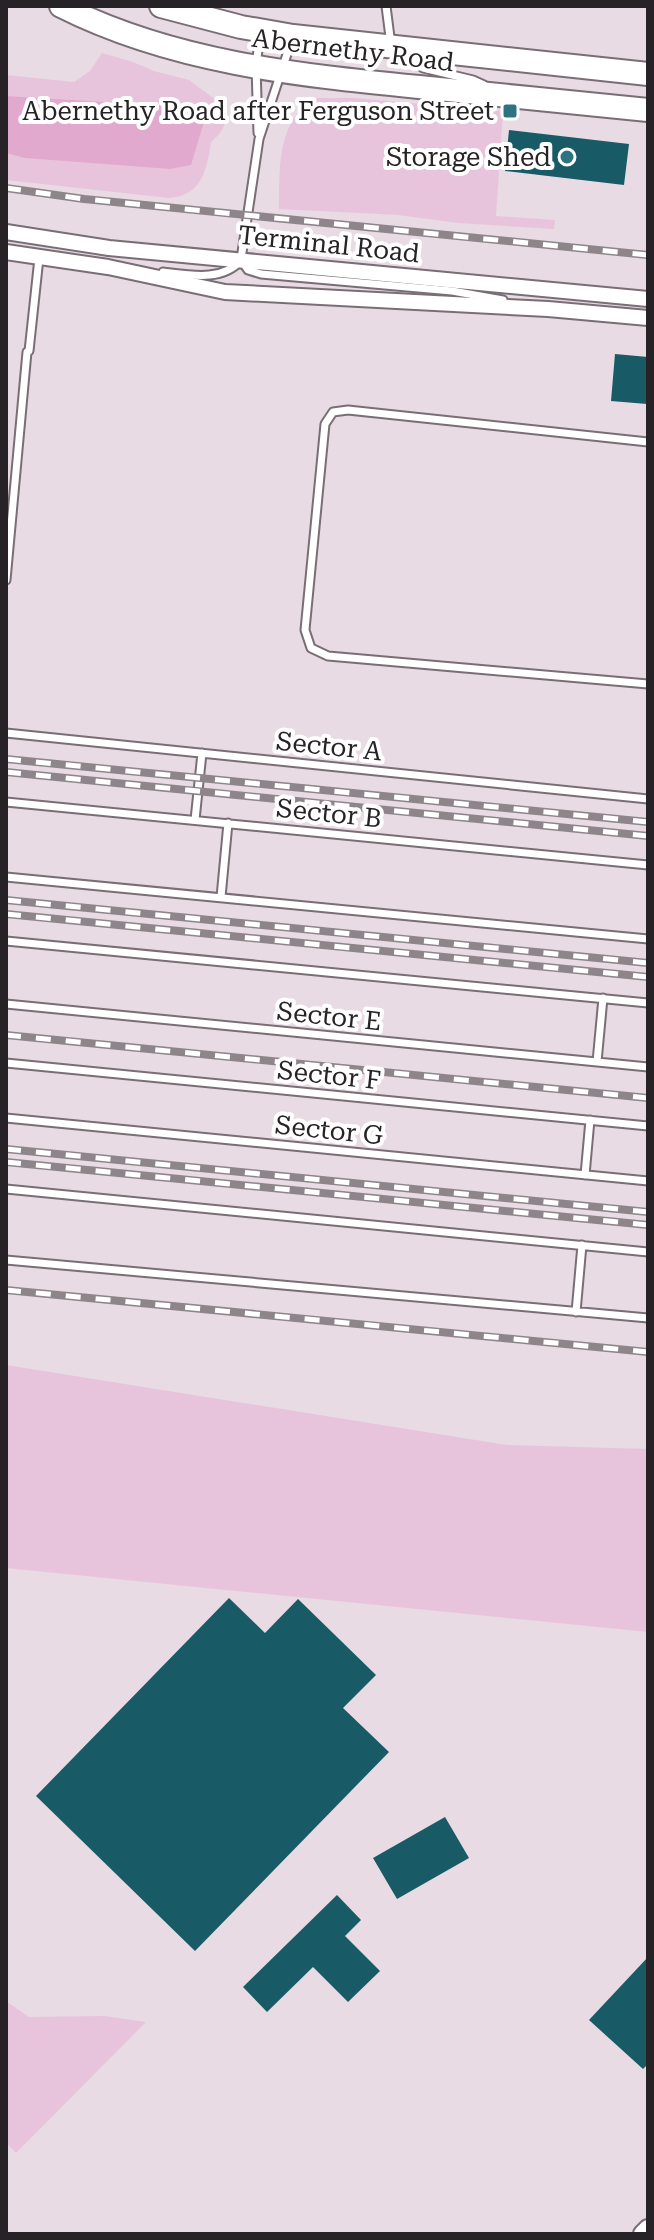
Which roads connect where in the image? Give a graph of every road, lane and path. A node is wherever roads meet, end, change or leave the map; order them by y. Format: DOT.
graph roads {
  1 [pos="61,6"];
  2 [pos="161,6"];
  3 [pos="386,6"];
  4 [pos="260,31"];
  5 [pos="293,36"];
  6 [pos="391,46"];
  7 [pos="256,66"];
  8 [pos="282,71"];
  9 [pos="648,74"];
  10 [pos="503,96"];
  11 [pos="648,110"];
  12 [pos="259,139"];
  13 [pos="6,232"];
  14 [pos="6,252"];
  15 [pos="39,258"];
  16 [pos="241,260"];
  17 [pos="108,267"];
  18 [pos="648,299"];
  19 [pos="548,309"];
  20 [pos="648,318"];
  21 [pos="648,442"];
  22 [pos="6,580"];
  23 [pos="648,684"];
  24 [pos="6,733"];
  25 [pos="202,753"];
  26 [pos="648,799"];
  27 [pos="6,802"];
  28 [pos="195,820"];
  29 [pos="228,823"];
  30 [pos="648,865"];
  31 [pos="6,877"];
  32 [pos="221,897"];
  33 [pos="648,939"];
  34 [pos="6,941"];
  35 [pos="603,998"];
  36 [pos="648,1003"];
  37 [pos="6,1004"];
  38 [pos="597,1062"];
  39 [pos="6,1063"];
  40 [pos="648,1067"];
  41 [pos="6,1118"];
  42 [pos="590,1120"];
  43 [pos="648,1126"];
  44 [pos="585,1175"];
  45 [pos="648,1181"];
  46 [pos="6,1189"];
  47 [pos="582,1245"];
  48 [pos="648,1252"];
  49 [pos="6,1260"];
  50 [pos="576,1312"];
  51 [pos="648,1318"];
  52 [pos="648,2229"];
  53 [pos="643,2234"];
  1 -- 7 [label="main road, Abernethy Road"];
  2 -- 4 [label="main road, Abernethy Road"];
  3 -- 6 [label="lane"];
  4 -- 5 [label="main road, Abernethy Road"];
  4 -- 7 [label="lane"];
  5 -- 6 [label="main road, Abernethy Road"];
  5 -- 8 [label="lane"];
  6 -- 9 [label="main road, Abernethy Road"];
  6 -- 10 [label="lane"];
  7 -- 8 [label="main road, Abernethy Road"];
  7 -- 12 [label="lane"];
  8 -- 10 [label="main road, Abernethy Road"];
  8 -- 12 [label="lane"];
  10 -- 11 [label="main road, Abernethy Road"];
  12 -- 16 [label="lane"];
  13 -- 16 [label="street, Terminal Road"];
  14 -- 15 [label="street"];
  15 -- 17 [label="street"];
  15 -- 22 [label="lane"];
  16 -- 17 [label="lane"];
  16 -- 18 [label="street, Terminal Road"];
  16 -- 19 [label="lane"];
  17 -- 19 [label="street"];
  19 -- 20 [label="street"];
  21 -- 23 [label="lane"];
  24 -- 25 [label="lane, Sector A"];
  25 -- 26 [label="lane, Sector A"];
  25 -- 28 [label="lane"];
  27 -- 28 [label="lane, Sector B"];
  28 -- 29 [label="lane, Sector B"];
  29 -- 30 [label="lane, Sector B"];
  29 -- 32 [label="lane"];
  31 -- 32 [label="lane"];
  32 -- 33 [label="lane"];
  34 -- 35 [label="lane"];
  35 -- 36 [label="lane"];
  35 -- 38 [label="lane"];
  37 -- 38 [label="lane, Sector E"];
  38 -- 40 [label="lane, Sector E"];
  39 -- 42 [label="lane, Sector F"];
  41 -- 44 [label="lane, Sector G"];
  42 -- 43 [label="lane, Sector F"];
  42 -- 44 [label="lane"];
  44 -- 45 [label="lane, Sector G"];
  46 -- 47 [label="lane"];
  47 -- 48 [label="lane"];
  47 -- 50 [label="lane"];
  49 -- 50 [label="lane"];
  50 -- 51 [label="lane"];
  52 -- 53 [label="street"];
}
